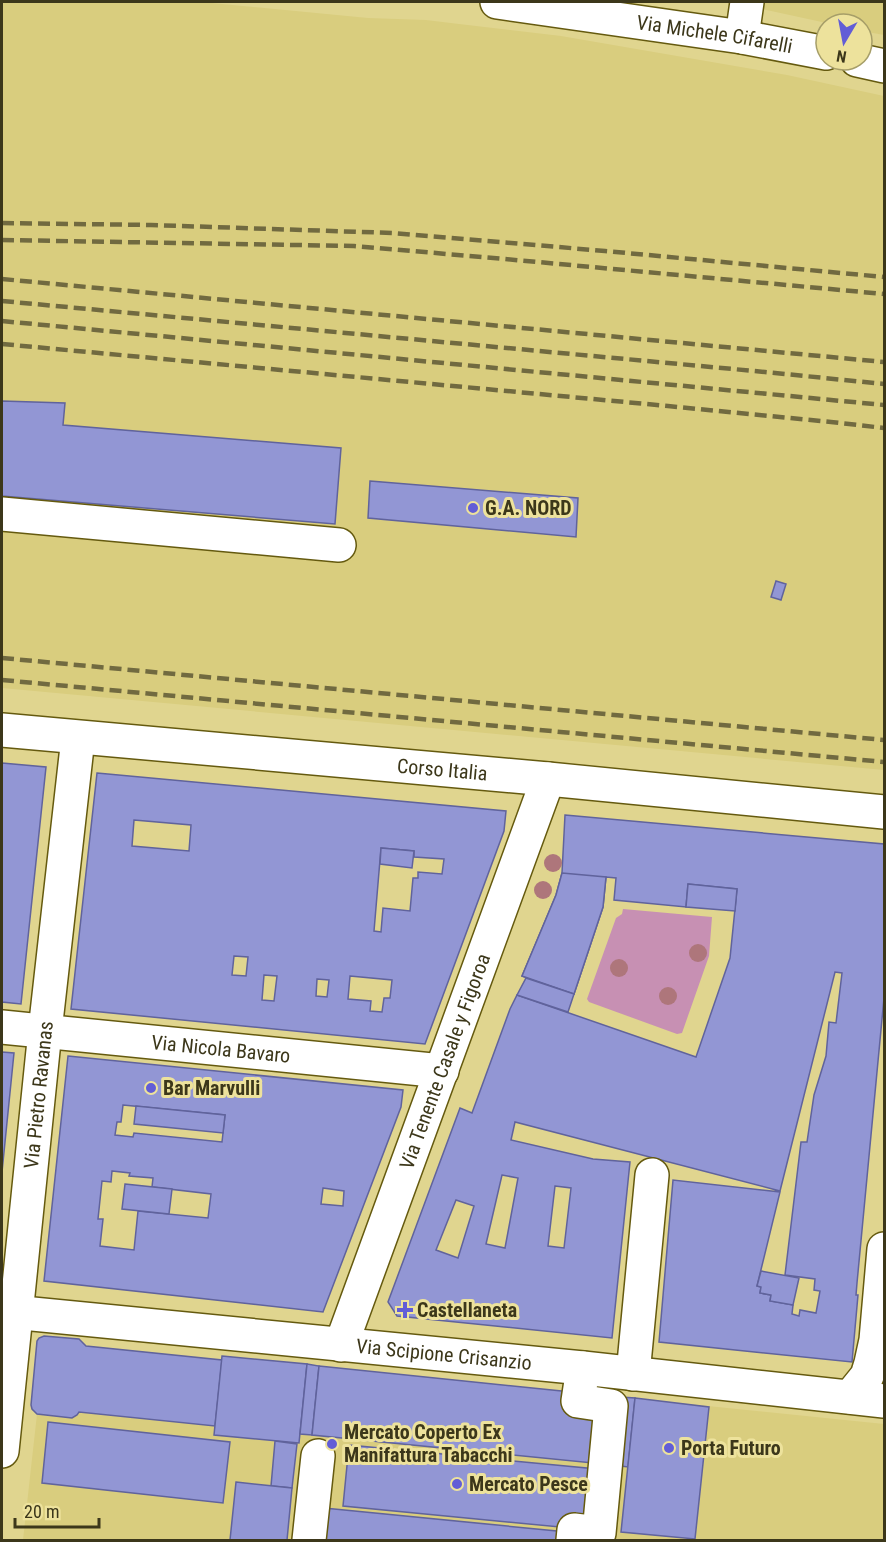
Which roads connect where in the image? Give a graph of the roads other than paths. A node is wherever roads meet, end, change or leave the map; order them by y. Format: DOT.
graph roads {
  1 [pos="497,2"];
  2 [pos="747,2"];
  3 [pos="742,37"];
  4 [pos="814,51"];
  5 [pos="2,514"];
  6 [pos="339,545"];
  7 [pos="2,730"];
  8 [pos="78,738"];
  9 [pos="548,780"];
  10 [pos="885,812"];
  11 [pos="2,1027"];
  12 [pos="45,1031"];
  13 [pos="442,1071"];
  14 [pos="652,1175"];
  15 [pos="885,1249"];
  16 [pos="8,1312"];
  17 [pos="341,1345"];
  18 [pos="880,1357"];
  19 [pos="583,1368"];
  20 [pos="633,1374"];
  21 [pos="850,1397"];
  22 [pos="885,1401"];
  23 [pos="2,1451"];
  24 [pos="318,1456"];
  25 [pos="309,1540"];
  26 [pos="573,1540"];
  1 -- 3 [label="street, Via Michele Cifarelli"];
  2 -- 3 [label="street"];
  3 -- 4 [label="street, Via Michele Cifarelli"];
  5 -- 6 [label="street"];
  7 -- 8 [label="street, Corso Italia"];
  8 -- 9 [label="street, Corso Italia"];
  8 -- 12 [label="street, Via Pietro Ravanas"];
  9 -- 10 [label="street, Corso Italia"];
  9 -- 13 [label="street, Via Tenente Casale y Figoroa"];
  11 -- 12 [label="street, Via Nicola Bavaro"];
  12 -- 13 [label="street, Via Nicola Bavaro"];
  12 -- 16 [label="street, Via Pietro Ravanas"];
  13 -- 17 [label="street, Via Tenente Casale y Figoroa"];
  14 -- 20 [label="street"];
  15 -- 18 [label="street"];
  16 -- 17 [label="street, Via Scipione Crisanzio"];
  16 -- 23 [label="street, Via Pietro Ravanas"];
  17 -- 19 [label="street, Via Scipione Crisanzio"];
  18 -- 21 [label="street"];
  19 -- 20 [label="street, Via Scipione Crisanzio"];
  19 -- 26 [label="street"];
  20 -- 21 [label="street, Via Scipione Crisanzio"];
  21 -- 22 [label="street, Via Scipione Crisanzio"];
  24 -- 25 [label="street"];
}
